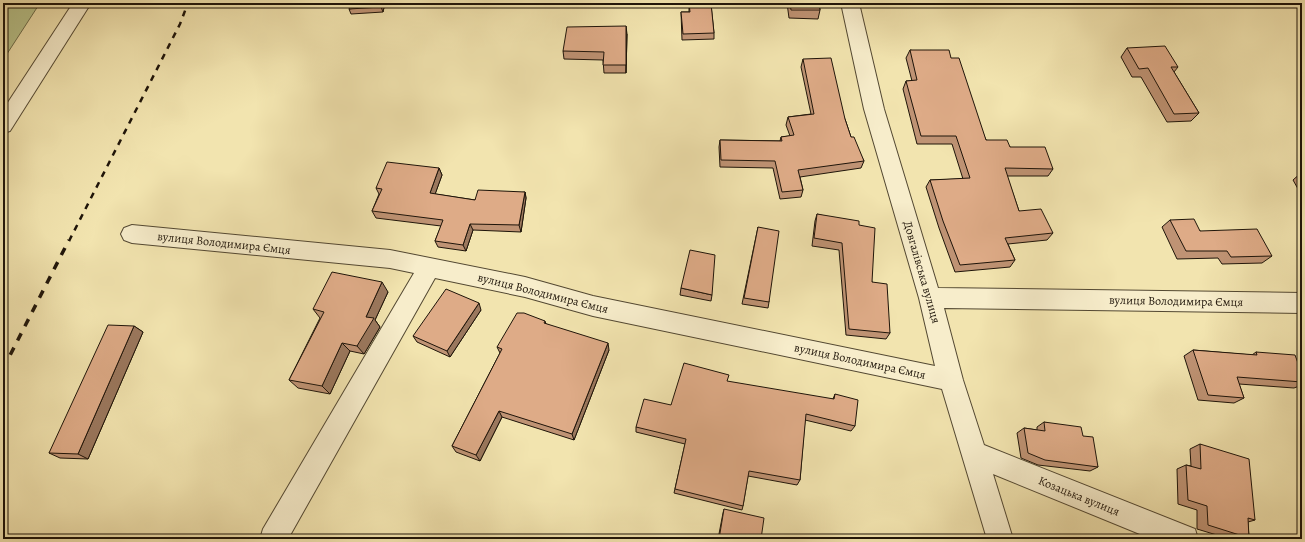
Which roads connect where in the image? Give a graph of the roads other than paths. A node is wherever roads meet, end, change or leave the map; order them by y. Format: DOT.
graph roads {
  1 [pos="82,3"];
  2 [pos="850,3"];
  3 [pos="3,126"];
  4 [pos="132,234"];
  5 [pos="429,267"];
  6 [pos="930,298"];
  7 [pos="1302,303"];
  8 [pos="950,380"];
  9 [pos="973,453"];
  10 [pos="273,539"];
  11 [pos="1000,539"];
  12 [pos="1185,539"];
  1 -- 3 [label="street"];
  2 -- 6 [label="street, Довгалівська вулиця"];
  4 -- 5 [label="street, вулиця Володимира Ємця"];
  5 -- 8 [label="street, вулиця Володимира Ємця"];
  5 -- 10 [label="street"];
  6 -- 7 [label="street, вулиця Володимира Ємця"];
  6 -- 8 [label="street, Довгалівська вулиця"];
  8 -- 9 [label="street, Довгалівська вулиця"];
  9 -- 11 [label="street, Довгалівська вулиця"];
  9 -- 12 [label="street, Козацька вулиця"];
}
